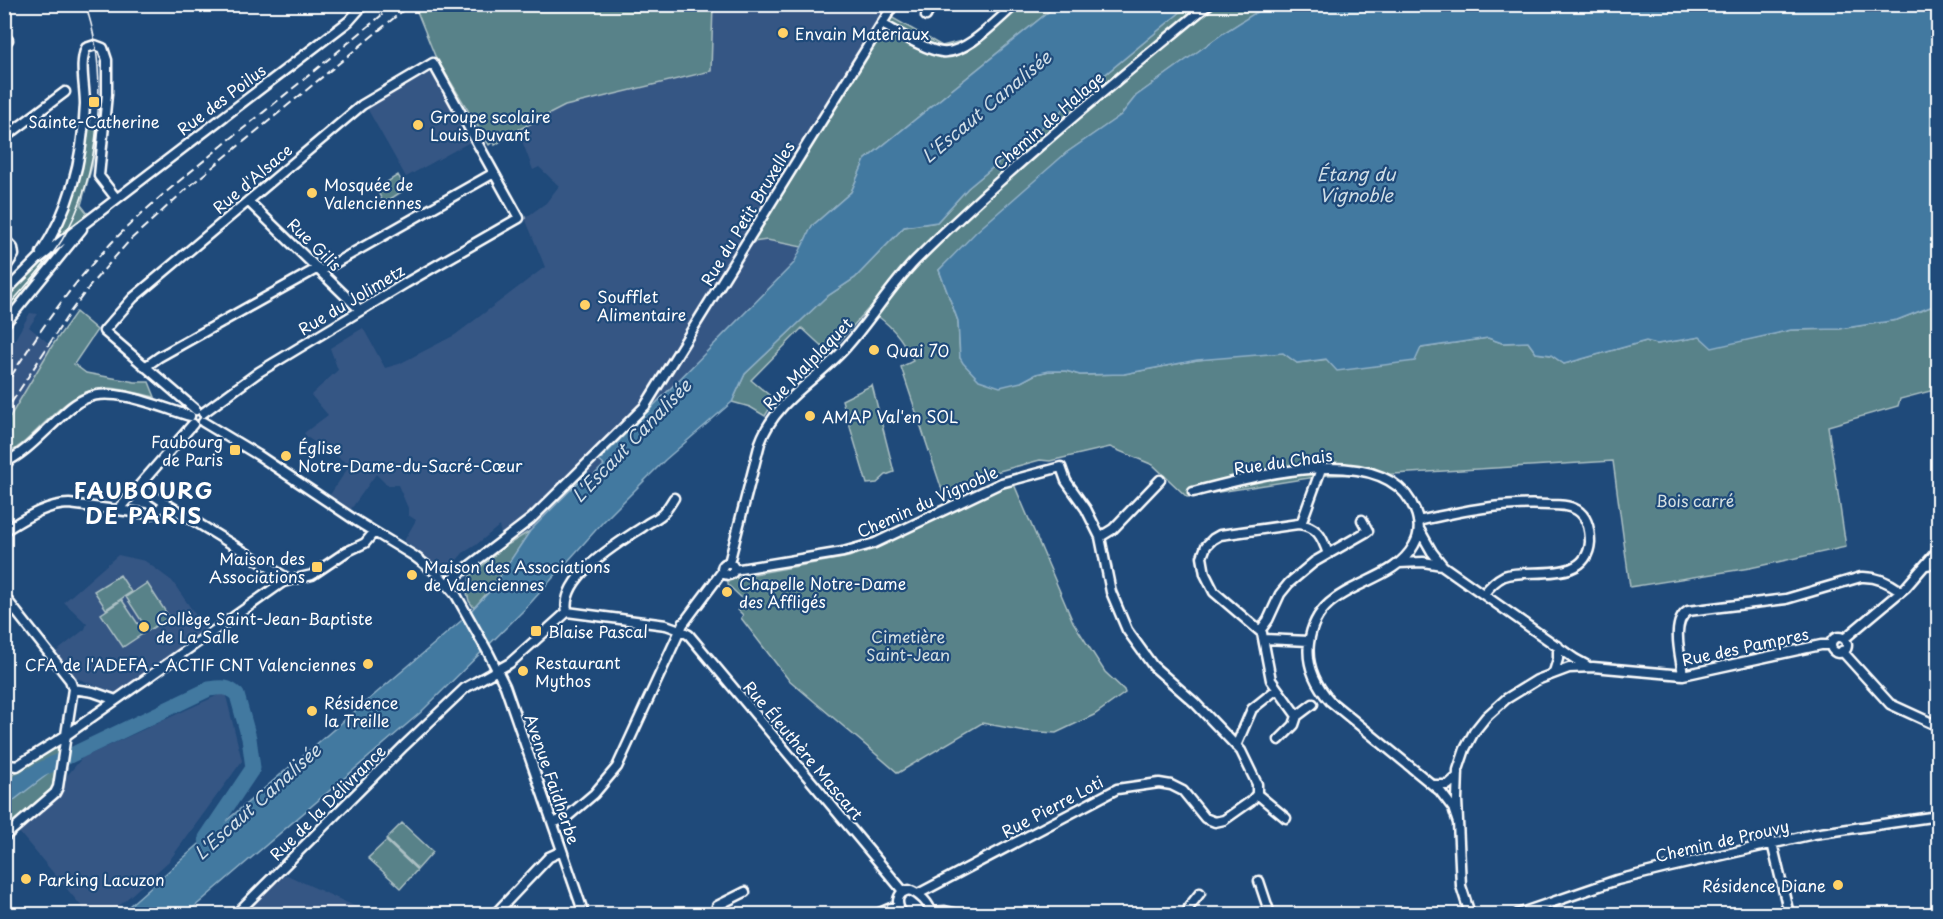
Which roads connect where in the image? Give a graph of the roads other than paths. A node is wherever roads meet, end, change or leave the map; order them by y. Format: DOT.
graph roads {
  1 [pos="364,4"];
  2 [pos="894,4"];
  3 [pos="932,4"];
  4 [pos="1016,4"];
  5 [pos="1209,4"];
  6 [pos="926,16"];
  7 [pos="882,24"];
  8 [pos="65,93"];
  9 [pos="4,138"];
  10 [pos="494,173"];
  11 [pos="116,198"];
  12 [pos="248,201"];
  13 [pos="93,216"];
  14 [pos="4,239"];
  15 [pos="38,259"];
  16 [pos="912,265"];
  17 [pos="320,269"];
  18 [pos="4,270"];
  19 [pos="4,293"];
  20 [pos="360,310"];
  21 [pos="4,325"];
  22 [pos="145,367"];
  23 [pos="197,417"];
  24 [pos="4,463"];
  25 [pos="1321,469"];
  26 [pos="1160,480"];
  27 [pos="140,486"];
  28 [pos="1192,492"];
  29 [pos="674,498"];
  30 [pos="165,503"];
  31 [pos="118,510"];
  32 [pos="1362,520"];
  33 [pos="1301,524"];
  34 [pos="1419,525"];
  35 [pos="4,531"];
  36 [pos="374,532"];
  37 [pos="1100,537"];
  38 [pos="1938,550"];
  39 [pos="1328,554"];
  40 [pos="1938,563"];
  41 [pos="1400,564"];
  42 [pos="1926,565"];
  43 [pos="732,566"];
  44 [pos="1443,566"];
  45 [pos="290,580"];
  46 [pos="447,583"];
  47 [pos="1901,591"];
  48 [pos="1484,594"];
  49 [pos="4,596"];
  50 [pos="567,612"];
  51 [pos="680,630"];
  52 [pos="1262,635"];
  53 [pos="1844,639"];
  54 [pos="1309,641"];
  55 [pos="1831,645"];
  56 [pos="1558,646"];
  57 [pos="1842,651"];
  58 [pos="1593,667"];
  59 [pos="498,671"];
  60 [pos="1554,672"];
  61 [pos="1683,675"];
  62 [pos="73,689"];
  63 [pos="1277,689"];
  64 [pos="116,700"];
  65 [pos="1313,704"];
  66 [pos="1297,716"];
  67 [pos="1938,726"];
  68 [pos="68,734"];
  69 [pos="1279,740"];
  70 [pos="1236,746"];
  71 [pos="4,759"];
  72 [pos="1457,777"];
  73 [pos="1434,785"];
  74 [pos="1257,794"];
  75 [pos="1938,816"];
  76 [pos="1286,818"];
  77 [pos="553,823"];
  78 [pos="1458,823"];
  79 [pos="4,837"];
  80 [pos="1772,843"];
  81 [pos="562,851"];
  82 [pos="1259,881"];
  83 [pos="903,891"];
  84 [pos="745,892"];
  85 [pos="1200,893"];
  86 [pos="918,894"];
  87 [pos="901,912"];
  88 [pos="932,913"];
  89 [pos="1473,913"];
  90 [pos="236,915"];
  91 [pos="495,915"];
  92 [pos="584,915"];
  93 [pos="722,915"];
  94 [pos="877,915"];
  95 [pos="959,915"];
  96 [pos="1189,915"];
  97 [pos="1270,915"];
  98 [pos="1518,915"];
  99 [pos="1790,915"];
  1 -- 11 [label="street, Rue des Poilus"];
  2 -- 7 [label="street, Rue du Petit Bruxelles"];
  3 -- 6 [label="street"];
  4 -- 7 [label="street"];
  5 -- 16 [label="street, Chemin de Halage"];
  7 -- 46 [label="street, Rue du Petit Bruxelles"];
  8 -- 9 [label="street"];
  10 -- 12 [label="street, Rue d'Alsace"];
  10 -- 17 [label="street"];
  10 -- 20 [label="street, Rue du Jolimetz"];
  11 -- 13 [label="street, Rue des Poilus"];
  11 -- 15 [label="street"];
  12 -- 17 [label="street, Rue Gilis"];
  12 -- 22 [label="street, Rue d'Alsace"];
  13 -- 15 [label="street, Rue des Poilus"];
  13 -- 21 [label="street, Rue des Poilus"];
  14 -- 18 [label="street"];
  15 -- 19 [label="street, Rue des Poilus"];
  16 -- 43 [label="street, Rue Malplaquet"];
  17 -- 20 [label="street, Rue Gilis"];
  17 -- 22 [label="street"];
  20 -- 23 [label="street, Rue du Jolimetz"];
  22 -- 23 [label="street"];
  23 -- 24 [label="street"];
  23 -- 27 [label="street, Rue du Jolimetz"];
  23 -- 36 [label="street, Avenue Faidherbe"];
  25 -- 28 [label="street, Rue du Chais"];
  25 -- 33 [label="street"];
  25 -- 34 [label="street, Rue du Chais"];
  26 -- 37 [label="street"];
  27 -- 30 [label="street"];
  27 -- 31 [label="street, Rue du Jolimetz"];
  29 -- 50 [label="street"];
  30 -- 31 [label="street"];
  30 -- 45 [label="street"];
  31 -- 35 [label="street"];
  32 -- 39 [label="street"];
  33 -- 39 [label="street"];
  33 -- 52 [label="street"];
  34 -- 41 [label="street"];
  34 -- 44 [label="street, Rue du Chais"];
  34 -- 48 [label="street"];
  36 -- 45 [label="street"];
  36 -- 46 [label="street, Avenue Faidherbe"];
  37 -- 43 [label="street, Chemin du Vignoble"];
  37 -- 70 [label="street"];
  38 -- 42 [label="street"];
  39 -- 52 [label="street"];
  40 -- 42 [label="street"];
  41 -- 44 [label="street, Rue du Chais"];
  41 -- 54 [label="street"];
  42 -- 47 [label="street"];
  43 -- 51 [label="street, Chemin du Vignoble"];
  44 -- 48 [label="street, Rue du Chais"];
  45 -- 64 [label="street"];
  46 -- 59 [label="street, Avenue Faidherbe"];
  47 -- 53 [label="street"];
  47 -- 61 [label="street"];
  48 -- 56 [label="street, Rue du Chais"];
  49 -- 62 [label="street"];
  50 -- 51 [label="street"];
  50 -- 59 [label="street, Rue de la Délivrance"];
  51 -- 77 [label="street"];
  51 -- 83 [label="street, Rue Éleuthère Mascart"];
  52 -- 54 [label="street"];
  52 -- 63 [label="street"];
  53 -- 55 [label="street"];
  53 -- 57 [label="street"];
  54 -- 73 [label="street"];
  55 -- 57 [label="street"];
  55 -- 61 [label="street, Rue des Pampres"];
  56 -- 58 [label="street, Rue du Chais"];
  56 -- 60 [label="street"];
  57 -- 67 [label="street"];
  58 -- 60 [label="street, Rue des Pampres"];
  58 -- 61 [label="street, Rue des Pampres"];
  59 -- 77 [label="street, Avenue Faidherbe"];
  59 -- 90 [label="street, Rue de la Délivrance"];
  60 -- 72 [label="street, Rue des Pampres"];
  62 -- 64 [label="street"];
  62 -- 68 [label="street"];
  63 -- 66 [label="street"];
  63 -- 70 [label="street"];
  64 -- 68 [label="street"];
  65 -- 66 [label="street"];
  66 -- 69 [label="street"];
  68 -- 71 [label="street"];
  68 -- 79 [label="street"];
  70 -- 74 [label="street"];
  72 -- 73 [label="street"];
  72 -- 78 [label="street, Rue des Pampres"];
  73 -- 78 [label="street"];
  74 -- 76 [label="street"];
  74 -- 86 [label="street, Rue Pierre Loti"];
  75 -- 80 [label="street, Chemin de Prouvy"];
  77 -- 81 [label="street, Avenue Faidherbe"];
  78 -- 89 [label="street, Rue des Pampres"];
  80 -- 98 [label="street, Chemin de Prouvy"];
  80 -- 99 [label="street"];
  81 -- 91 [label="street"];
  81 -- 92 [label="street, Avenue Faidherbe"];
  82 -- 97 [label="street"];
  83 -- 86 [label="street"];
  83 -- 87 [label="street"];
  84 -- 93 [label="street"];
  85 -- 96 [label="street"];
  86 -- 88 [label="street"];
  87 -- 94 [label="street"];
  88 -- 95 [label="street"];
}
